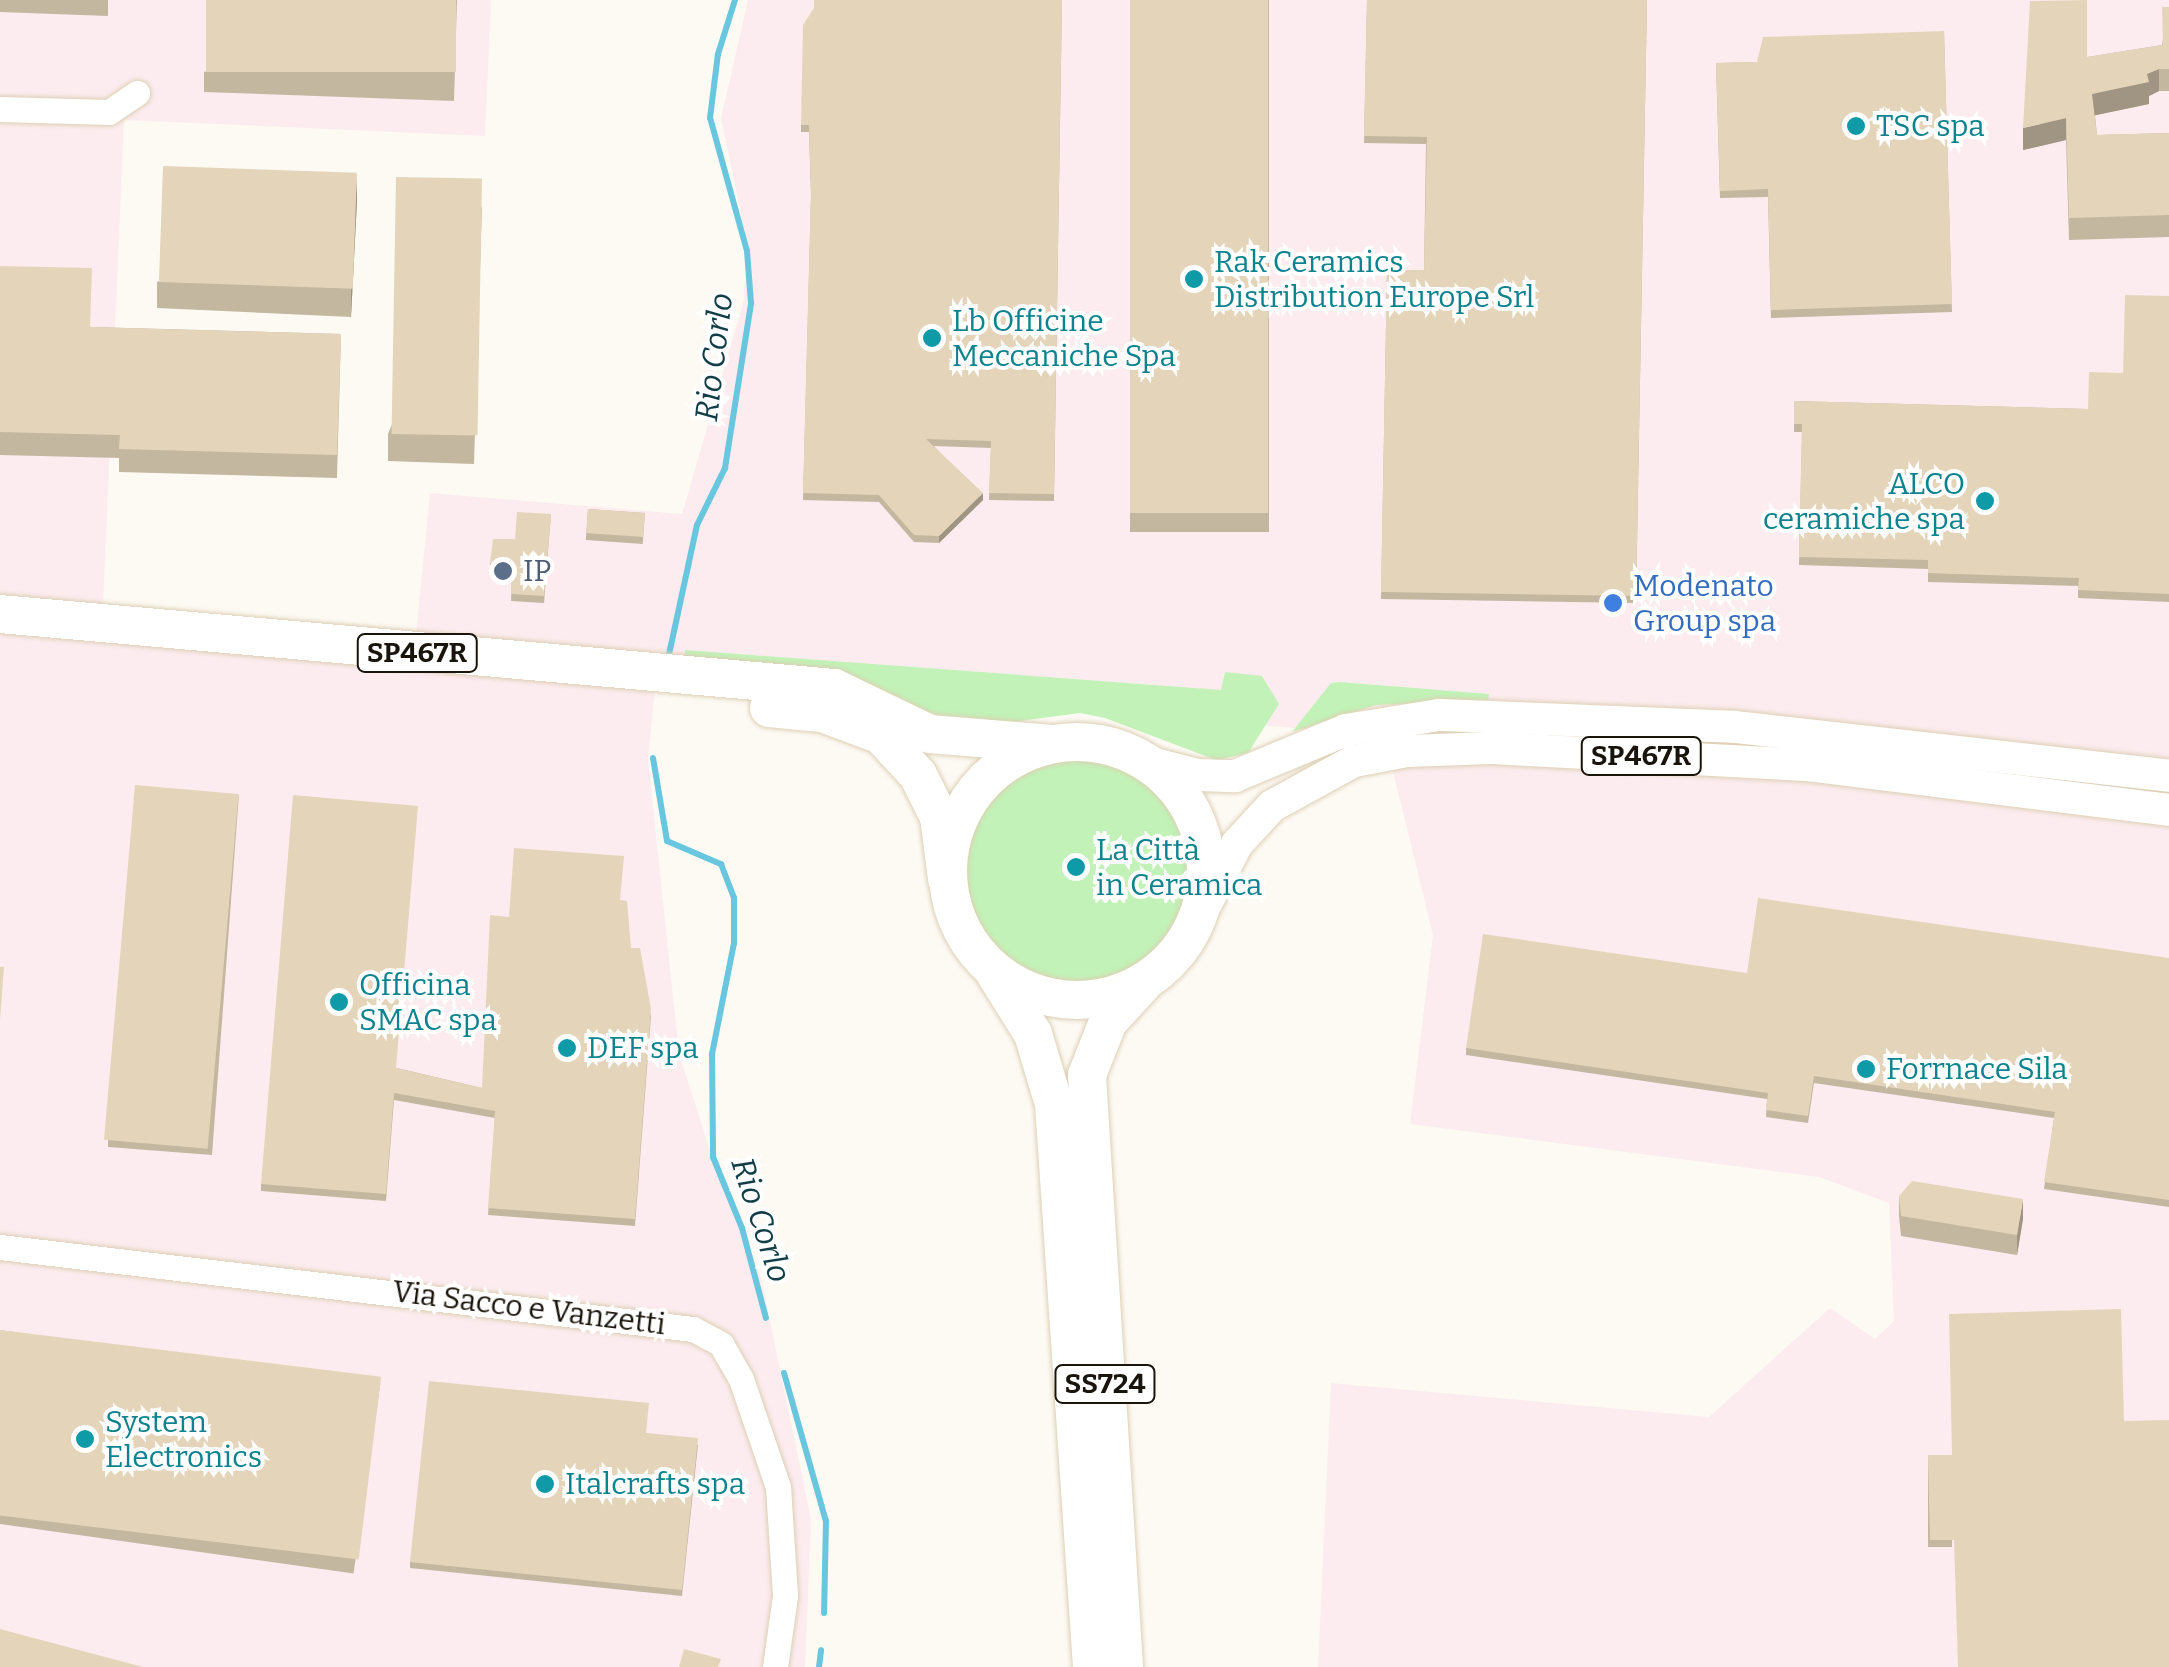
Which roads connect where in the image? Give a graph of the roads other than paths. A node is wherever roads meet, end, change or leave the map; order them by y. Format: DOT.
graph roads {
  1 [pos="137,92"];
  2 [pos="0,109"];
  3 [pos="0,614"];
  4 [pos="0,633"];
  5 [pos="828,701"];
  6 [pos="1052,744"];
  7 [pos="1147,762"];
  8 [pos="2169,776"];
  9 [pos="2169,810"];
  10 [pos="947,879"];
  11 [pos="1192,931"];
  12 [pos="990,967"];
  13 [pos="1148,979"];
  14 [pos="0,1247"];
  15 [pos="775,1667"];
  16 [pos="1092,1667"];
  17 [pos="1124,1667"];
  1 -- 2 [label="street"];
  3 -- 5 [label="highway, SP467R"];
  4 -- 5 [label="highway, SP467R"];
  5 -- 6 [label="highway, SP467R"];
  5 -- 10 [label="highway, SP467R"];
  6 -- 7 [label="highway"];
  6 -- 10 [label="highway"];
  7 -- 8 [label="main road, SP467R"];
  7 -- 11 [label="highway"];
  9 -- 11 [label="main road, SP467R"];
  10 -- 12 [label="highway"];
  11 -- 13 [label="highway"];
  12 -- 13 [label="highway"];
  12 -- 16 [label="highway, SS724"];
  13 -- 17 [label="highway, SS724"];
  14 -- 15 [label="street, Via Sacco e Vanzetti"];
}
